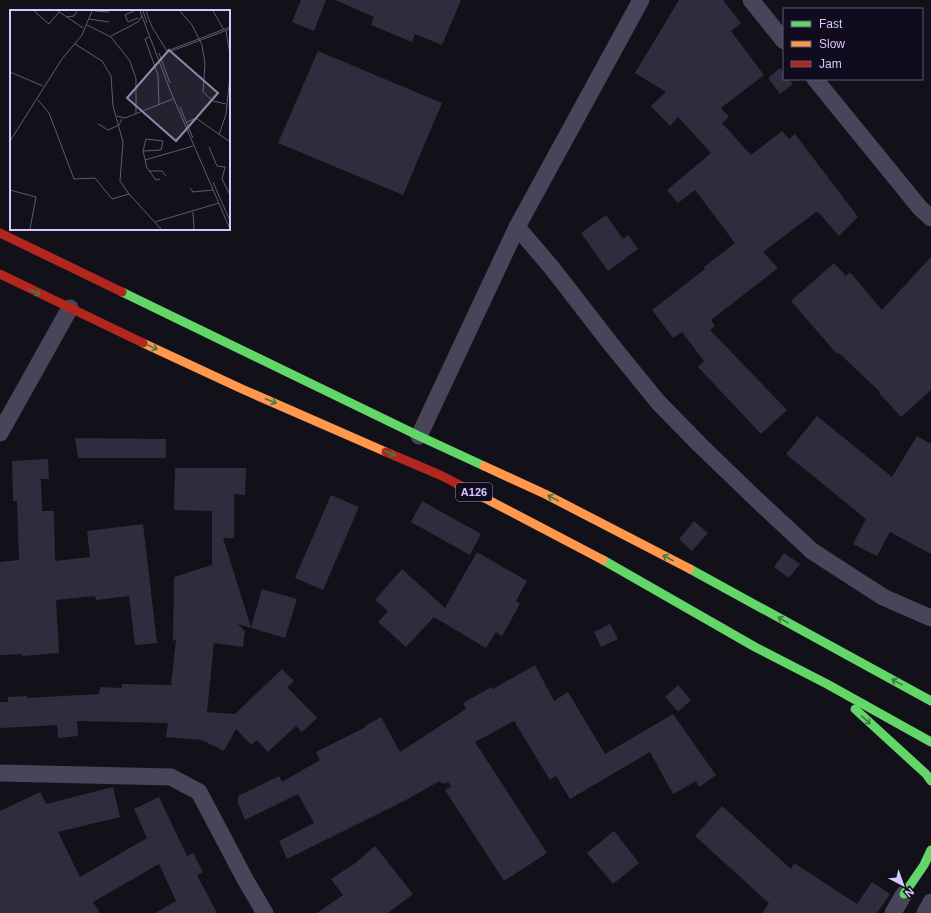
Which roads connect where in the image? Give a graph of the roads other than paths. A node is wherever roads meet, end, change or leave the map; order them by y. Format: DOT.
graph roads {
  1 [pos="641,0"];
  2 [pos="751,0"];
  3 [pos="783,40"];
  4 [pos="816,80"];
  5 [pos="931,218"];
  6 [pos="517,227"];
  7 [pos="0,233"];
  8 [pos="0,274"];
  9 [pos="70,308"];
  10 [pos="0,433"];
  11 [pos="419,436"];
  12 [pos="931,618"];
  13 [pos="827,684"];
  14 [pos="931,701"];
  15 [pos="931,742"];
  16 [pos="0,773"];
  17 [pos="931,781"];
  18 [pos="931,850"];
  19 [pos="904,894"];
  20 [pos="931,902"];
  21 [pos="265,913"];
  22 [pos="893,913"];
  23 [pos="925,913"];
  1 -- 6 [label="street"];
  2 -- 3 [label="street"];
  4 -- 5 [label="street"];
  6 -- 11 [label="street"];
  6 -- 12 [label="street"];
  7 -- 11 [label="highway, A126"];
  8 -- 9 [label="highway, A126, one-way"];
  9 -- 10 [label="street"];
  9 -- 13 [label="highway, A126, one-way"];
  14 -- 11 [label="highway, A126, one-way"];
  13 -- 15 [label="highway, A126"];
  13 -- 17 [label="highway, one-way"];
  16 -- 21 [label="street"];
  18 -- 19 [label="highway"];
  19 -- 22 [label="street"];
  20 -- 23 [label="street"];
}
